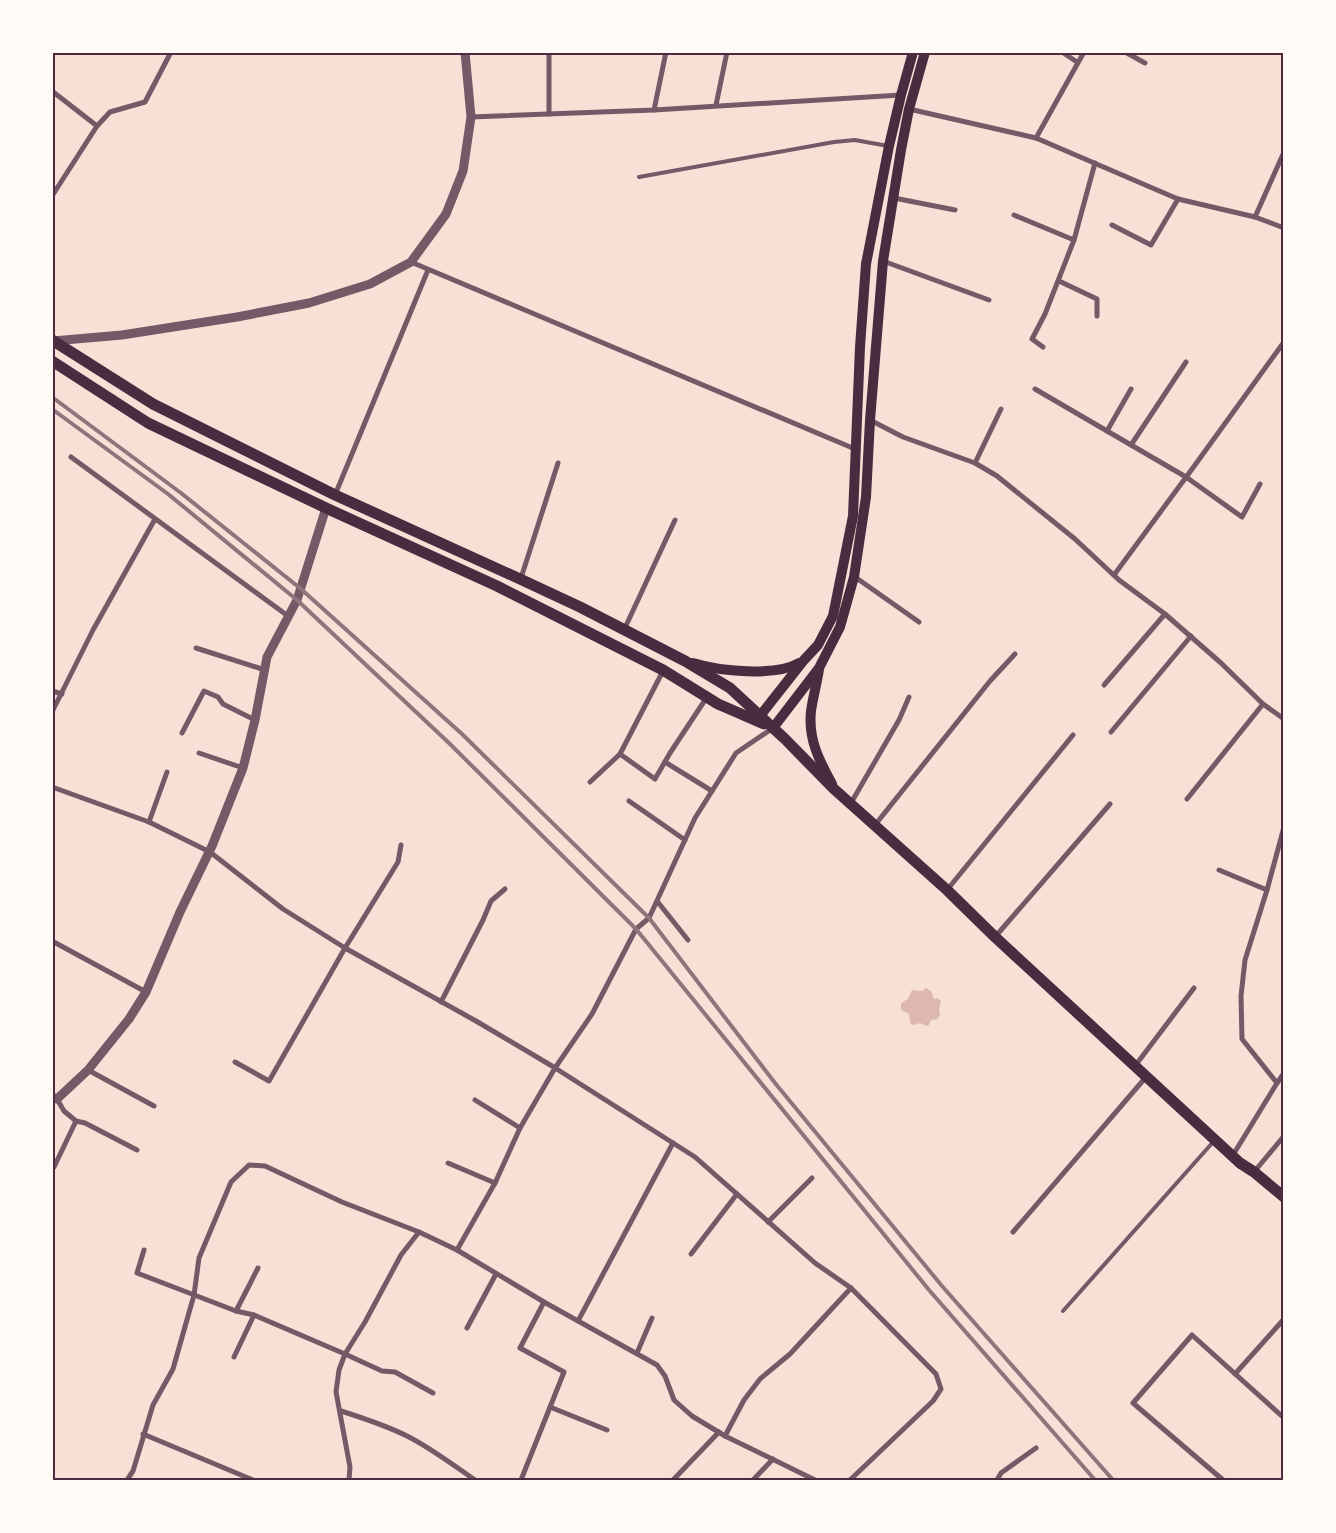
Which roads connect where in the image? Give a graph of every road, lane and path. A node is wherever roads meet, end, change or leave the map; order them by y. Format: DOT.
graph roads {
  1 [pos="171,52"];
  2 [pos="465,52"];
  3 [pos="549,52"];
  4 [pos="666,52"];
  5 [pos="727,52"];
  6 [pos="913,52"];
  7 [pos="925,52"];
  8 [pos="1062,52"];
  9 [pos="1084,52"];
  10 [pos="1125,52"];
  11 [pos="1077,62"];
  12 [pos="1145,63"];
  13 [pos="52,90"];
  14 [pos="900,95"];
  15 [pos="716,105"];
  16 [pos="909,109"];
  17 [pos="654,110"];
  18 [pos="549,114"];
  19 [pos="471,117"];
  20 [pos="97,126"];
  21 [pos="1036,138"];
  22 [pos="889,146"];
  23 [pos="1284,152"];
  24 [pos="1095,163"];
  25 [pos="639,177"];
  26 [pos="52,196"];
  27 [pos="894,198"];
  28 [pos="1178,199"];
  29 [pos="955,210"];
  30 [pos="1014,215"];
  31 [pos="1255,218"];
  32 [pos="1112,225"];
  33 [pos="1284,228"];
  34 [pos="1074,240"];
  35 [pos="412,262"];
  36 [pos="884,262"];
  37 [pos="428,270"];
  38 [pos="1058,281"];
  39 [pos="989,300"];
  40 [pos="1097,316"];
  41 [pos="53,341"];
  42 [pos="1284,342"];
  43 [pos="1043,347"];
  44 [pos="52,361"];
  45 [pos="1186,362"];
  46 [pos="1035,389"];
  47 [pos="1131,389"];
  48 [pos="1001,409"];
  49 [pos="870,420"];
  50 [pos="1107,431"];
  51 [pos="1131,444"];
  52 [pos="856,449"];
  53 [pos="71,457"];
  54 [pos="558,463"];
  55 [pos="975,463"];
  56 [pos="1186,477"];
  57 [pos="1260,484"];
  58 [pos="335,495"];
  59 [pos="326,508"];
  60 [pos="156,519"];
  61 [pos="675,520"];
  62 [pos="1114,575"];
  63 [pos="854,577"];
  64 [pos="520,578"];
  65 [pos="1165,614"];
  66 [pos="288,616"];
  67 [pos="919,622"];
  68 [pos="624,630"];
  69 [pos="1191,636"];
  70 [pos="196,648"];
  71 [pos="1015,654"];
  72 [pos="804,660"];
  73 [pos="685,661"];
  74 [pos="819,668"];
  75 [pos="265,670"];
  76 [pos="663,670"];
  77 [pos="1104,685"];
  78 [pos="52,691"];
  79 [pos="62,694"];
  80 [pos="909,696"];
  81 [pos="708,697"];
  82 [pos="1263,704"];
  83 [pos="52,712"];
  84 [pos="760,716"];
  85 [pos="1284,719"];
  86 [pos="255,720"];
  87 [pos="773,728"];
  88 [pos="1111,732"];
  89 [pos="182,733"];
  90 [pos="1073,735"];
  91 [pos="199,753"];
  92 [pos="620,754"];
  93 [pos="665,762"];
  94 [pos="243,768"];
  95 [pos="167,772"];
  96 [pos="590,782"];
  97 [pos="52,787"];
  98 [pos="834,788"];
  99 [pos="712,791"];
  100 [pos="1186,799"];
  101 [pos="628,801"];
  102 [pos="850,804"];
  103 [pos="1110,804"];
  104 [pos="149,822"];
  105 [pos="874,826"];
  106 [pos="1284,827"];
  107 [pos="684,840"];
  108 [pos="401,845"];
  109 [pos="210,852"];
  110 [pos="1277,852"];
  111 [pos="1284,856"];
  112 [pos="1219,870"];
  113 [pos="504,889"];
  114 [pos="947,890"];
  115 [pos="1267,890"];
  116 [pos="657,901"];
  117 [pos="995,937"];
  118 [pos="688,940"];
  119 [pos="52,941"];
  120 [pos="345,948"];
  121 [pos="1194,988"];
  122 [pos="146,992"];
  123 [pos="441,1002"];
  124 [pos="236,1062"];
  125 [pos="1135,1066"];
  126 [pos="555,1068"];
  127 [pos="88,1070"];
  128 [pos="1284,1073"];
  129 [pos="1146,1076"];
  130 [pos="1277,1082"];
  131 [pos="55,1098"];
  132 [pos="475,1100"];
  133 [pos="154,1106"];
  134 [pos="76,1121"];
  135 [pos="520,1128"];
  136 [pos="1284,1136"];
  137 [pos="1215,1140"];
  138 [pos="673,1143"];
  139 [pos="137,1150"];
  140 [pos="1232,1156"];
  141 [pos="448,1164"];
  142 [pos="54,1167"];
  143 [pos="1254,1172"];
  144 [pos="812,1178"];
  145 [pos="495,1183"];
  146 [pos="737,1194"];
  147 [pos="1284,1197"];
  148 [pos="768,1222"];
  149 [pos="419,1232"];
  150 [pos="1014,1232"];
  151 [pos="144,1250"];
  152 [pos="457,1250"];
  153 [pos="691,1254"];
  154 [pos="258,1268"];
  155 [pos="496,1274"];
  156 [pos="851,1288"];
  157 [pos="194,1295"];
  158 [pos="52,1302"];
  159 [pos="544,1302"];
  160 [pos="236,1311"];
  161 [pos="1063,1311"];
  162 [pos="52,1314"];
  163 [pos="254,1315"];
  164 [pos="652,1318"];
  165 [pos="1284,1319"];
  166 [pos="578,1321"];
  167 [pos="467,1328"];
  168 [pos="637,1353"];
  169 [pos="345,1354"];
  170 [pos="234,1357"];
  171 [pos="1234,1374"];
  172 [pos="433,1393"];
  173 [pos="550,1406"];
  174 [pos="341,1411"];
  175 [pos="1284,1418"];
  176 [pos="607,1430"];
  177 [pos="719,1432"];
  178 [pos="144,1434"];
  179 [pos="725,1436"];
  180 [pos="1036,1448"];
  181 [pos="773,1459"];
  182 [pos="127,1480"];
  183 [pos="253,1480"];
  184 [pos="349,1480"];
  185 [pos="475,1480"];
  186 [pos="521,1480"];
  187 [pos="673,1480"];
  188 [pos="753,1480"];
  189 [pos="815,1480"];
  190 [pos="850,1480"];
  191 [pos="998,1480"];
  192 [pos="1223,1480"];
  1 -- 20 [label="street"];
  2 -- 19 [label="street"];
  3 -- 18 [label="street"];
  4 -- 17 [label="street"];
  5 -- 15 [label="street"];
  6 -- 14 [label="main road"];
  7 -- 16 [label="main road"];
  8 -- 11 [label="street"];
  9 -- 11 [label="street"];
  10 -- 12 [label="street"];
  11 -- 21 [label="street"];
  13 -- 20 [label="street"];
  14 -- 15 [label="street"];
  14 -- 22 [label="main road"];
  15 -- 17 [label="street"];
  16 -- 21 [label="street"];
  16 -- 27 [label="main road"];
  17 -- 18 [label="street"];
  18 -- 19 [label="street"];
  19 -- 35 [label="street"];
  20 -- 26 [label="street"];
  21 -- 24 [label="street"];
  22 -- 25 [label="lane"];
  22 -- 52 [label="main road"];
  23 -- 31 [label="street"];
  24 -- 28 [label="street"];
  24 -- 34 [label="street"];
  27 -- 29 [label="street"];
  27 -- 36 [label="main road"];
  28 -- 31 [label="street"];
  28 -- 32 [label="street"];
  30 -- 34 [label="street"];
  31 -- 33 [label="street"];
  34 -- 38 [label="street"];
  35 -- 37 [label="street"];
  35 -- 41 [label="street"];
  36 -- 39 [label="street"];
  36 -- 49 [label="main road"];
  37 -- 52 [label="street"];
  37 -- 58 [label="street"];
  38 -- 40 [label="street"];
  38 -- 43 [label="street"];
  41 -- 58 [label="main road"];
  42 -- 56 [label="street"];
  44 -- 59 [label="main road"];
  45 -- 51 [label="street"];
  46 -- 50 [label="street"];
  47 -- 50 [label="street"];
  48 -- 55 [label="street"];
  49 -- 55 [label="street"];
  49 -- 63 [label="main road"];
  50 -- 51 [label="street"];
  51 -- 56 [label="street"];
  52 -- 72 [label="main road"];
  53 -- 60 [label="street"];
  54 -- 64 [label="street"];
  55 -- 62 [label="street"];
  56 -- 57 [label="street"];
  56 -- 62 [label="street"];
  58 -- 64 [label="main road"];
  59 -- 66 [label="street"];
  59 -- 76 [label="main road"];
  60 -- 66 [label="street"];
  60 -- 79 [label="street"];
  61 -- 68 [label="street"];
  62 -- 65 [label="street"];
  63 -- 67 [label="street"];
  63 -- 74 [label="main road"];
  64 -- 68 [label="main road"];
  65 -- 69 [label="street"];
  65 -- 77 [label="street"];
  66 -- 75 [label="street"];
  68 -- 73 [label="main road"];
  69 -- 82 [label="street"];
  69 -- 88 [label="street"];
  70 -- 75 [label="street"];
  71 -- 105 [label="street"];
  72 -- 73 [label="main road"];
  72 -- 84 [label="main road"];
  73 -- 84 [label="main road"];
  74 -- 87 [label="main road"];
  74 -- 98 [label="main road"];
  75 -- 86 [label="street"];
  76 -- 81 [label="main road"];
  76 -- 92 [label="street"];
  78 -- 79 [label="street"];
  79 -- 83 [label="street"];
  80 -- 102 [label="street"];
  81 -- 87 [label="main road"];
  81 -- 93 [label="street"];
  82 -- 85 [label="street"];
  82 -- 100 [label="street"];
  84 -- 87 [label="main road"];
  86 -- 89 [label="street"];
  86 -- 94 [label="street"];
  87 -- 98 [label="main road"];
  87 -- 99 [label="street"];
  90 -- 114 [label="street"];
  91 -- 94 [label="street"];
  92 -- 93 [label="street"];
  92 -- 96 [label="street"];
  93 -- 99 [label="street"];
  94 -- 109 [label="street"];
  95 -- 104 [label="street"];
  97 -- 104 [label="street"];
  98 -- 102 [label="main road"];
  99 -- 107 [label="street"];
  101 -- 107 [label="street"];
  102 -- 105 [label="main road"];
  103 -- 117 [label="street"];
  104 -- 109 [label="street"];
  105 -- 114 [label="main road"];
  106 -- 110 [label="street"];
  107 -- 116 [label="street"];
  108 -- 120 [label="street"];
  109 -- 120 [label="street"];
  109 -- 122 [label="street"];
  110 -- 111 [label="street"];
  110 -- 115 [label="street"];
  112 -- 115 [label="street"];
  113 -- 123 [label="street"];
  114 -- 117 [label="main road"];
  115 -- 130 [label="street"];
  116 -- 118 [label="street"];
  116 -- 126 [label="street"];
  117 -- 125 [label="main road"];
  119 -- 122 [label="street"];
  120 -- 123 [label="street"];
  120 -- 124 [label="street"];
  121 -- 125 [label="street"];
  122 -- 127 [label="street"];
  123 -- 126 [label="street"];
  125 -- 129 [label="main road"];
  126 -- 135 [label="street"];
  126 -- 138 [label="street"];
  127 -- 131 [label="street"];
  127 -- 133 [label="street"];
  128 -- 130 [label="street"];
  129 -- 137 [label="main road"];
  129 -- 150 [label="street"];
  130 -- 140 [label="street"];
  131 -- 134 [label="street"];
  132 -- 135 [label="street"];
  134 -- 139 [label="street"];
  134 -- 142 [label="street"];
  135 -- 145 [label="street"];
  136 -- 143 [label="street"];
  137 -- 140 [label="main road"];
  137 -- 161 [label="lane"];
  138 -- 146 [label="street"];
  138 -- 166 [label="street"];
  140 -- 143 [label="main road"];
  141 -- 145 [label="street"];
  143 -- 147 [label="main road"];
  144 -- 148 [label="street"];
  145 -- 152 [label="street"];
  146 -- 148 [label="street"];
  146 -- 153 [label="street"];
  148 -- 156 [label="street"];
  149 -- 152 [label="street"];
  149 -- 157 [label="street"];
  149 -- 169 [label="street"];
  151 -- 157 [label="street"];
  152 -- 155 [label="street"];
  154 -- 160 [label="street"];
  155 -- 159 [label="street"];
  155 -- 167 [label="street"];
  156 -- 179 [label="street"];
  156 -- 190 [label="street"];
  157 -- 160 [label="street"];
  157 -- 178 [label="street"];
  158 -- 162 [label="street"];
  159 -- 166 [label="street"];
  159 -- 173 [label="street"];
  160 -- 163 [label="street"];
  163 -- 169 [label="street"];
  163 -- 170 [label="street"];
  164 -- 168 [label="street"];
  165 -- 171 [label="street"];
  166 -- 168 [label="street"];
  168 -- 177 [label="street"];
  169 -- 172 [label="street"];
  169 -- 174 [label="street"];
  171 -- 175 [label="street"];
  171 -- 192 [label="street"];
  173 -- 176 [label="street"];
  173 -- 186 [label="street"];
  174 -- 184 [label="street"];
  174 -- 185 [label="street"];
  177 -- 179 [label="street"];
  177 -- 187 [label="street"];
  178 -- 182 [label="street"];
  178 -- 183 [label="street"];
  179 -- 181 [label="street"];
  180 -- 191 [label="street"];
  181 -- 188 [label="street"];
  181 -- 189 [label="street"];
}
